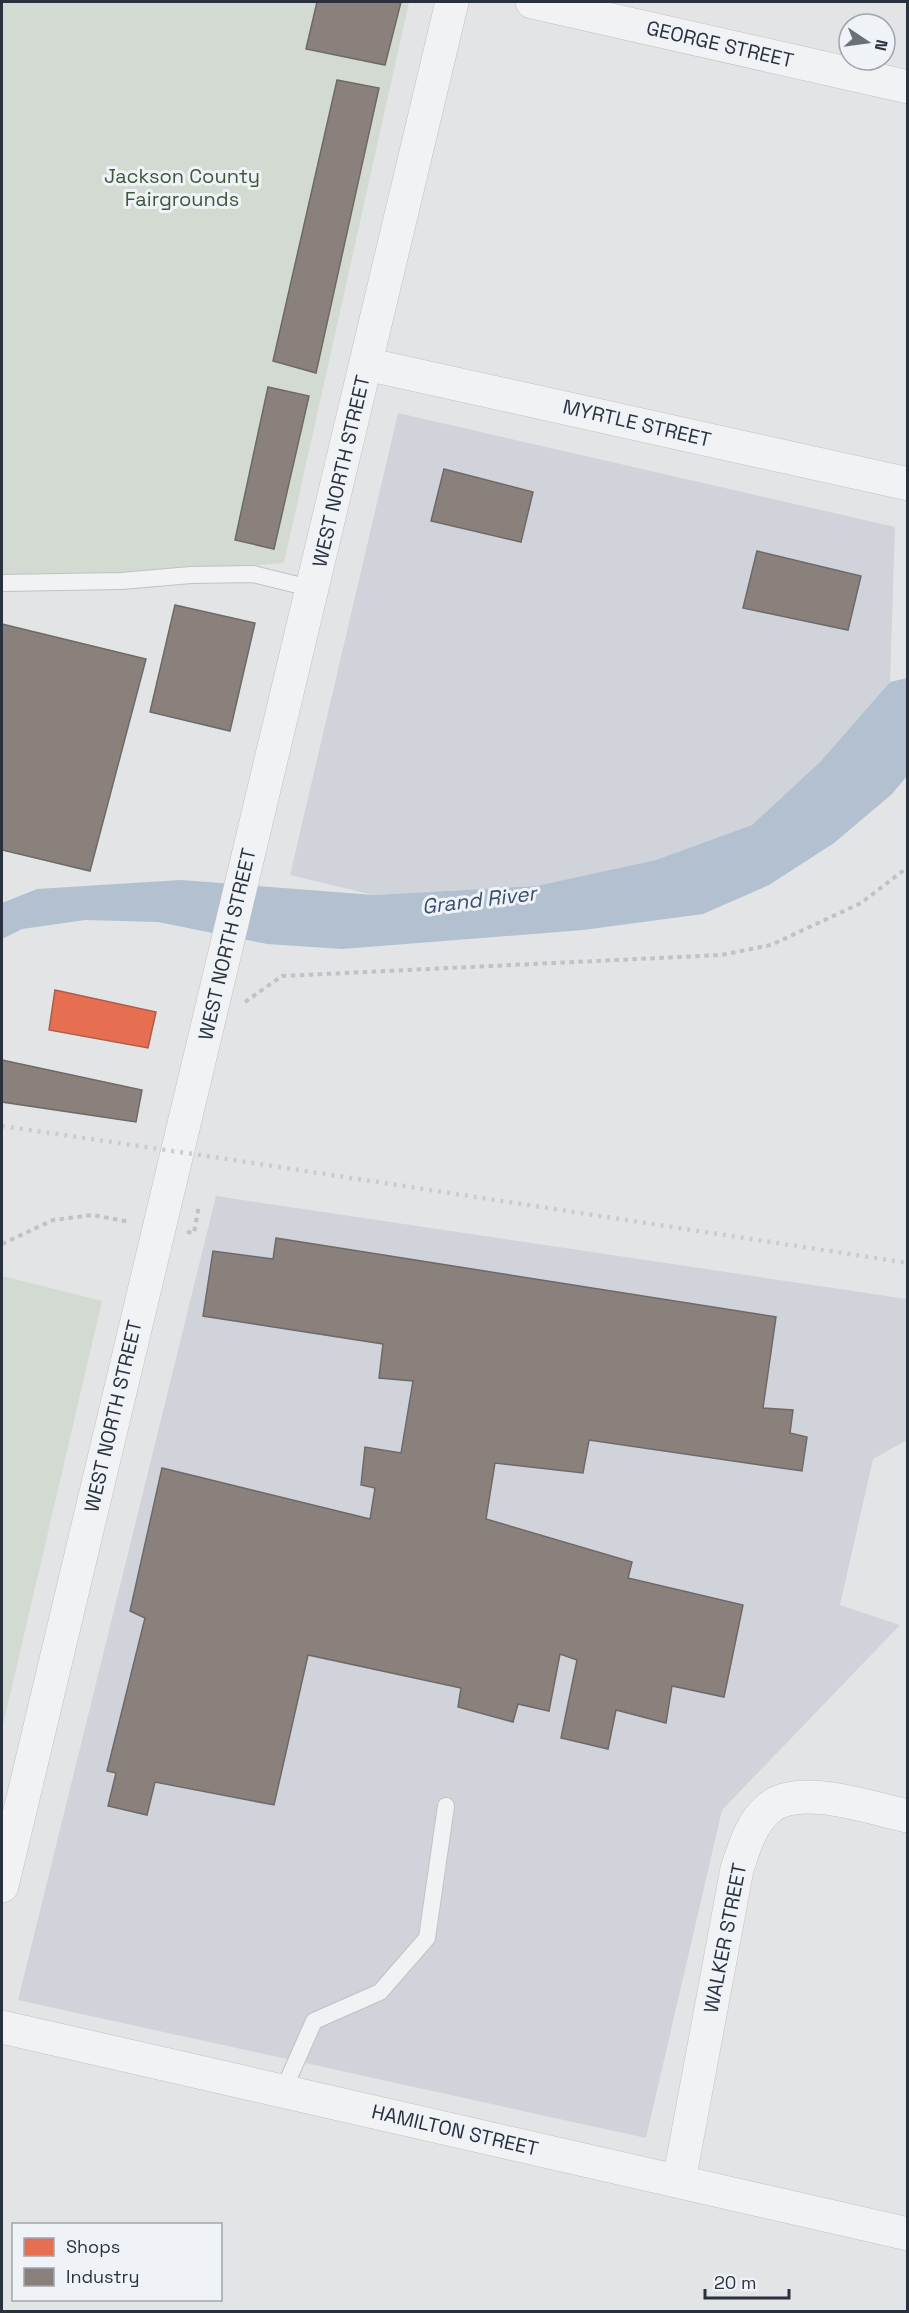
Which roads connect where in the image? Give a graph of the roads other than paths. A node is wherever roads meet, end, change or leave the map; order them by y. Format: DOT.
graph roads {
  1 [pos="452,2"];
  2 [pos="532,2"];
  3 [pos="908,87"];
  4 [pos="366,364"];
  5 [pos="908,484"];
  6 [pos="2,583"];
  7 [pos="314,589"];
  8 [pos="446,1806"];
  9 [pos="908,1816"];
  10 [pos="2,1886"];
  11 [pos="2,2027"];
  12 [pos="283,2091"];
  13 [pos="679,2181"];
  14 [pos="908,2234"];
  1 -- 4 [label="street, WEST NORTH STREET"];
  2 -- 3 [label="street, GEORGE STREET"];
  4 -- 5 [label="street, MYRTLE STREET"];
  4 -- 7 [label="street, WEST NORTH STREET"];
  6 -- 7 [label="lane"];
  7 -- 10 [label="street, WEST NORTH STREET"];
  8 -- 12 [label="lane"];
  9 -- 13 [label="street, WALKER STREET"];
  11 -- 12 [label="street, HAMILTON STREET"];
  12 -- 13 [label="street, HAMILTON STREET"];
  13 -- 14 [label="street, HAMILTON STREET"];
}
